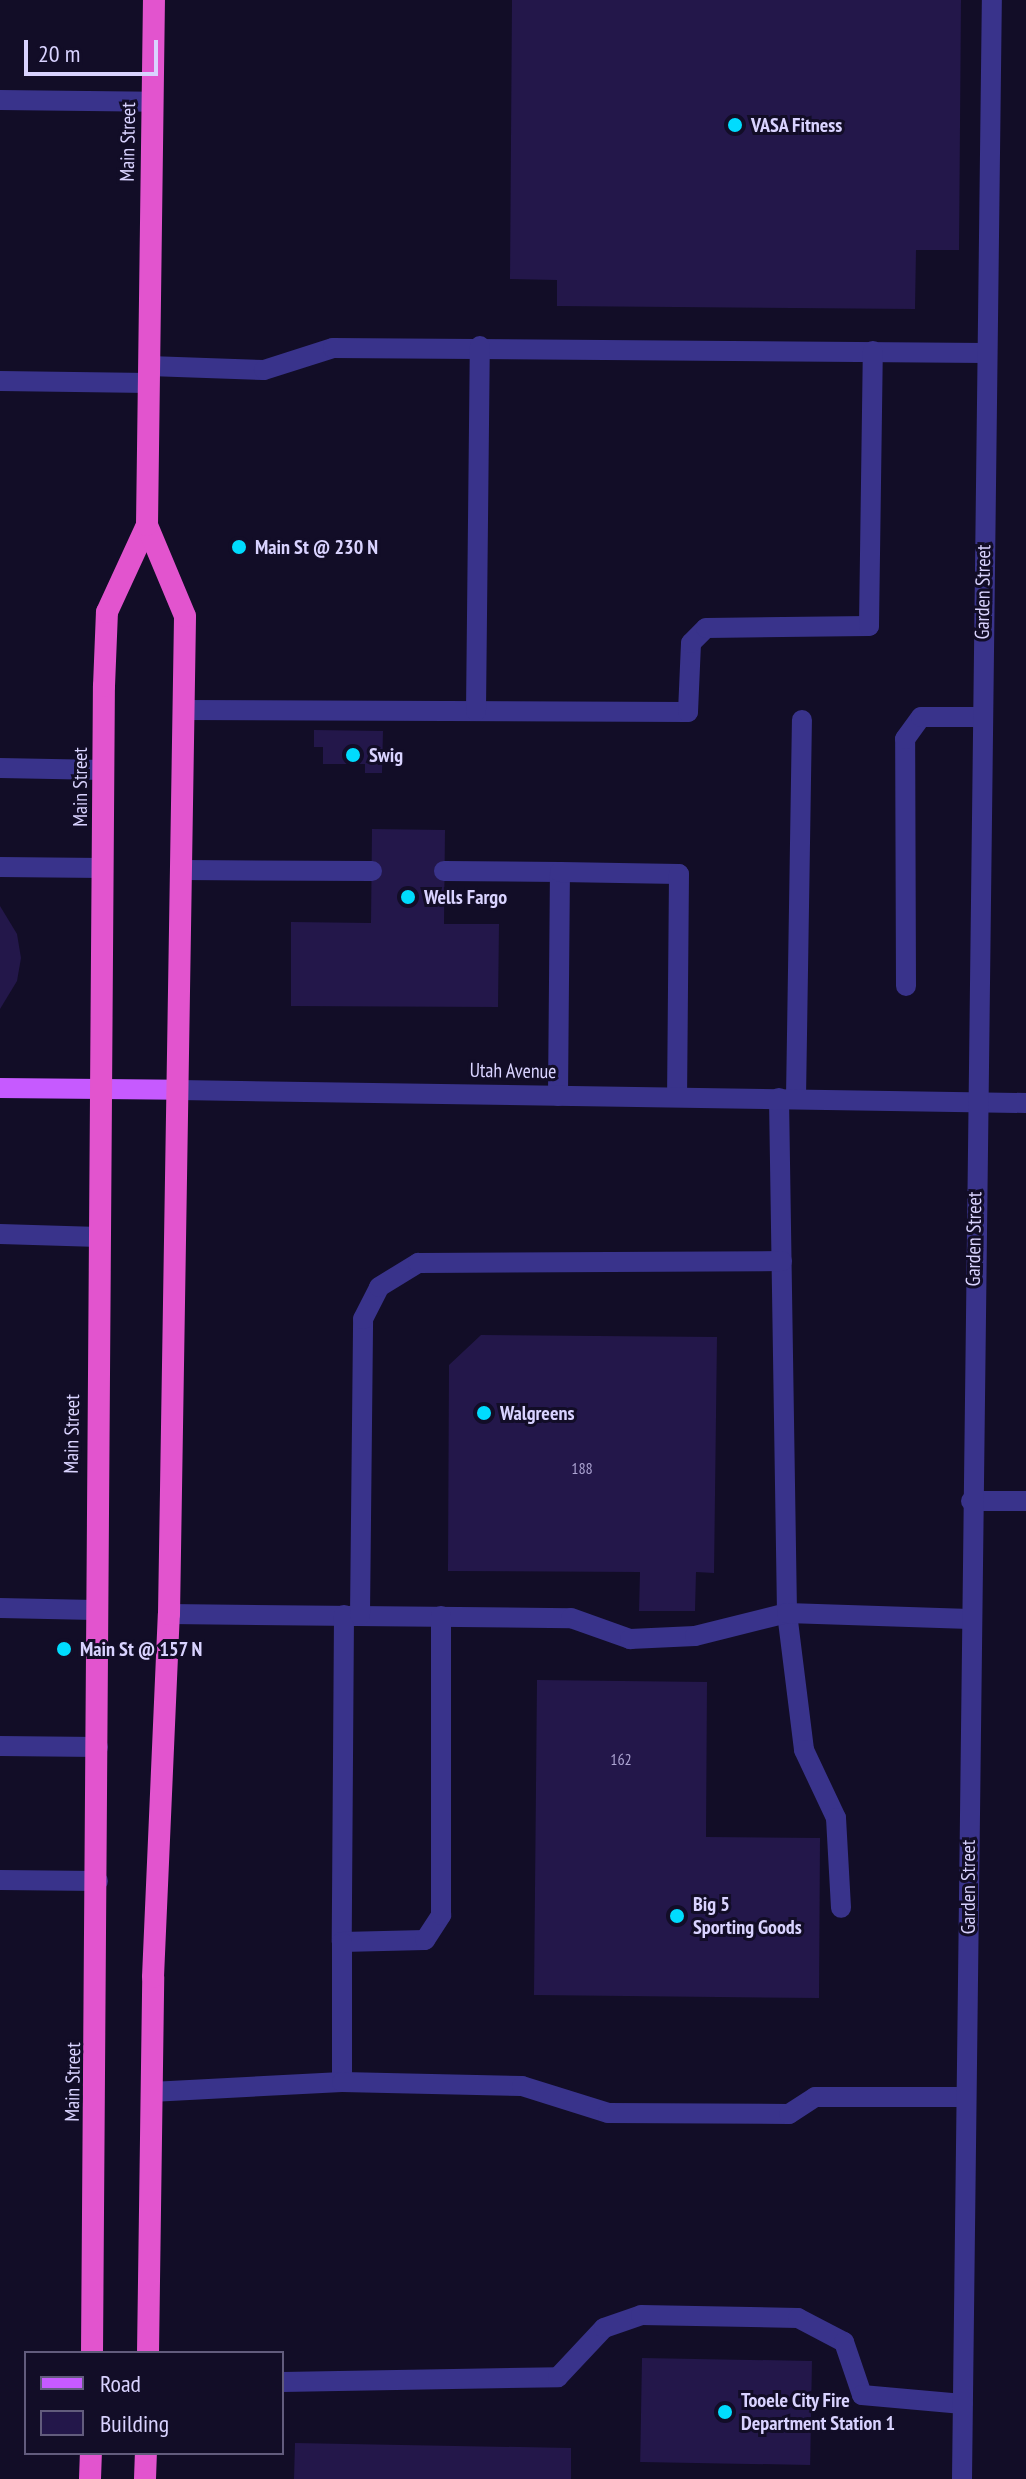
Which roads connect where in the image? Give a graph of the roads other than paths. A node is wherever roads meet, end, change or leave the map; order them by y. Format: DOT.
graph roads {
  1 [pos="154,0"];
  2 [pos="992,0"];
  3 [pos="0,100"];
  4 [pos="153,102"];
  5 [pos="480,346"];
  6 [pos="873,351"];
  7 [pos="986,353"];
  8 [pos="149,374"];
  9 [pos="0,381"];
  10 [pos="147,525"];
  11 [pos="183,710"];
  12 [pos="476,711"];
  13 [pos="981,717"];
  14 [pos="802,720"];
  15 [pos="0,768"];
  16 [pos="104,770"];
  17 [pos="0,867"];
  18 [pos="103,868"];
  19 [pos="181,870"];
  20 [pos="372,871"];
  21 [pos="444,871"];
  22 [pos="560,872"];
  23 [pos="906,986"];
  24 [pos="0,1088"];
  25 [pos="178,1090"];
  26 [pos="100,1091"];
  27 [pos="558,1096"];
  28 [pos="677,1097"];
  29 [pos="788,1098"];
  30 [pos="975,1102"];
  31 [pos="1026,1103"];
  32 [pos="0,1234"];
  33 [pos="99,1237"];
  34 [pos="782,1261"];
  35 [pos="971,1501"];
  36 [pos="1026,1501"];
  37 [pos="0,1608"];
  38 [pos="95,1610"];
  39 [pos="787,1613"];
  40 [pos="169,1614"];
  41 [pos="352,1615"];
  42 [pos="441,1616"];
  43 [pos="970,1619"];
  44 [pos="0,1746"];
  45 [pos="98,1747"];
  46 [pos="0,1880"];
  47 [pos="98,1881"];
  48 [pos="841,1908"];
  49 [pos="342,1942"];
  50 [pos="342,2082"];
  51 [pos="151,2092"];
  52 [pos="966,2097"];
  53 [pos="92,2351"];
  54 [pos="148,2351"];
  55 [pos="284,2382"];
  56 [pos="963,2404"];
  57 [pos="91,2455"];
  58 [pos="146,2455"];
  59 [pos="90,2479"];
  60 [pos="145,2479"];
  61 [pos="962,2479"];
  1 -- 4 [label="highway, Main Street"];
  2 -- 7 [label="street, Garden Street"];
  3 -- 4 [label="street"];
  4 -- 8 [label="highway, Main Street"];
  5 -- 6 [label="street"];
  5 -- 8 [label="street"];
  5 -- 12 [label="street"];
  6 -- 7 [label="street"];
  6 -- 12 [label="street"];
  7 -- 13 [label="street, Garden Street"];
  8 -- 9 [label="street"];
  8 -- 10 [label="highway, Main Street"];
  10 -- 11 [label="highway, Main Street"];
  10 -- 16 [label="highway, Main Street"];
  11 -- 12 [label="street"];
  11 -- 19 [label="highway, Main Street"];
  13 -- 23 [label="street"];
  13 -- 30 [label="street, Garden Street"];
  14 -- 29 [label="street"];
  15 -- 16 [label="street"];
  16 -- 18 [label="highway, Main Street"];
  17 -- 18 [label="street"];
  18 -- 26 [label="highway, Main Street"];
  19 -- 20 [label="street"];
  19 -- 25 [label="highway, Main Street"];
  21 -- 22 [label="street"];
  22 -- 27 [label="street"];
  22 -- 28 [label="street"];
  24 -- 26 [label="main road, Utah Avenue"];
  25 -- 26 [label="main road, Utah Avenue"];
  25 -- 27 [label="street, Utah Avenue"];
  25 -- 40 [label="highway, Main Street"];
  26 -- 33 [label="highway, Main Street"];
  27 -- 28 [label="street, Utah Avenue"];
  28 -- 29 [label="street, Utah Avenue"];
  29 -- 30 [label="street, Utah Avenue"];
  29 -- 34 [label="street"];
  30 -- 31 [label="street, Utah Avenue"];
  30 -- 35 [label="street, Garden Street"];
  32 -- 33 [label="street"];
  33 -- 38 [label="highway, Main Street"];
  34 -- 39 [label="street"];
  34 -- 41 [label="street"];
  35 -- 36 [label="street"];
  35 -- 43 [label="street, Garden Street"];
  37 -- 38 [label="street"];
  38 -- 45 [label="highway, Main Street"];
  39 -- 42 [label="street"];
  39 -- 43 [label="street"];
  39 -- 48 [label="street"];
  40 -- 41 [label="street"];
  40 -- 51 [label="highway, Main Street"];
  41 -- 42 [label="street"];
  41 -- 49 [label="street"];
  42 -- 49 [label="street"];
  43 -- 52 [label="street, Garden Street"];
  44 -- 45 [label="street"];
  45 -- 47 [label="highway, Main Street"];
  46 -- 47 [label="street"];
  47 -- 53 [label="highway, Main Street"];
  49 -- 50 [label="street"];
  50 -- 51 [label="street"];
  50 -- 52 [label="street"];
  51 -- 54 [label="highway, Main Street"];
  52 -- 56 [label="street, Garden Street"];
  55 -- 56 [label="street"];
  56 -- 61 [label="street, Garden Street"];
  57 -- 59 [label="highway"];
  58 -- 60 [label="highway"];
}
